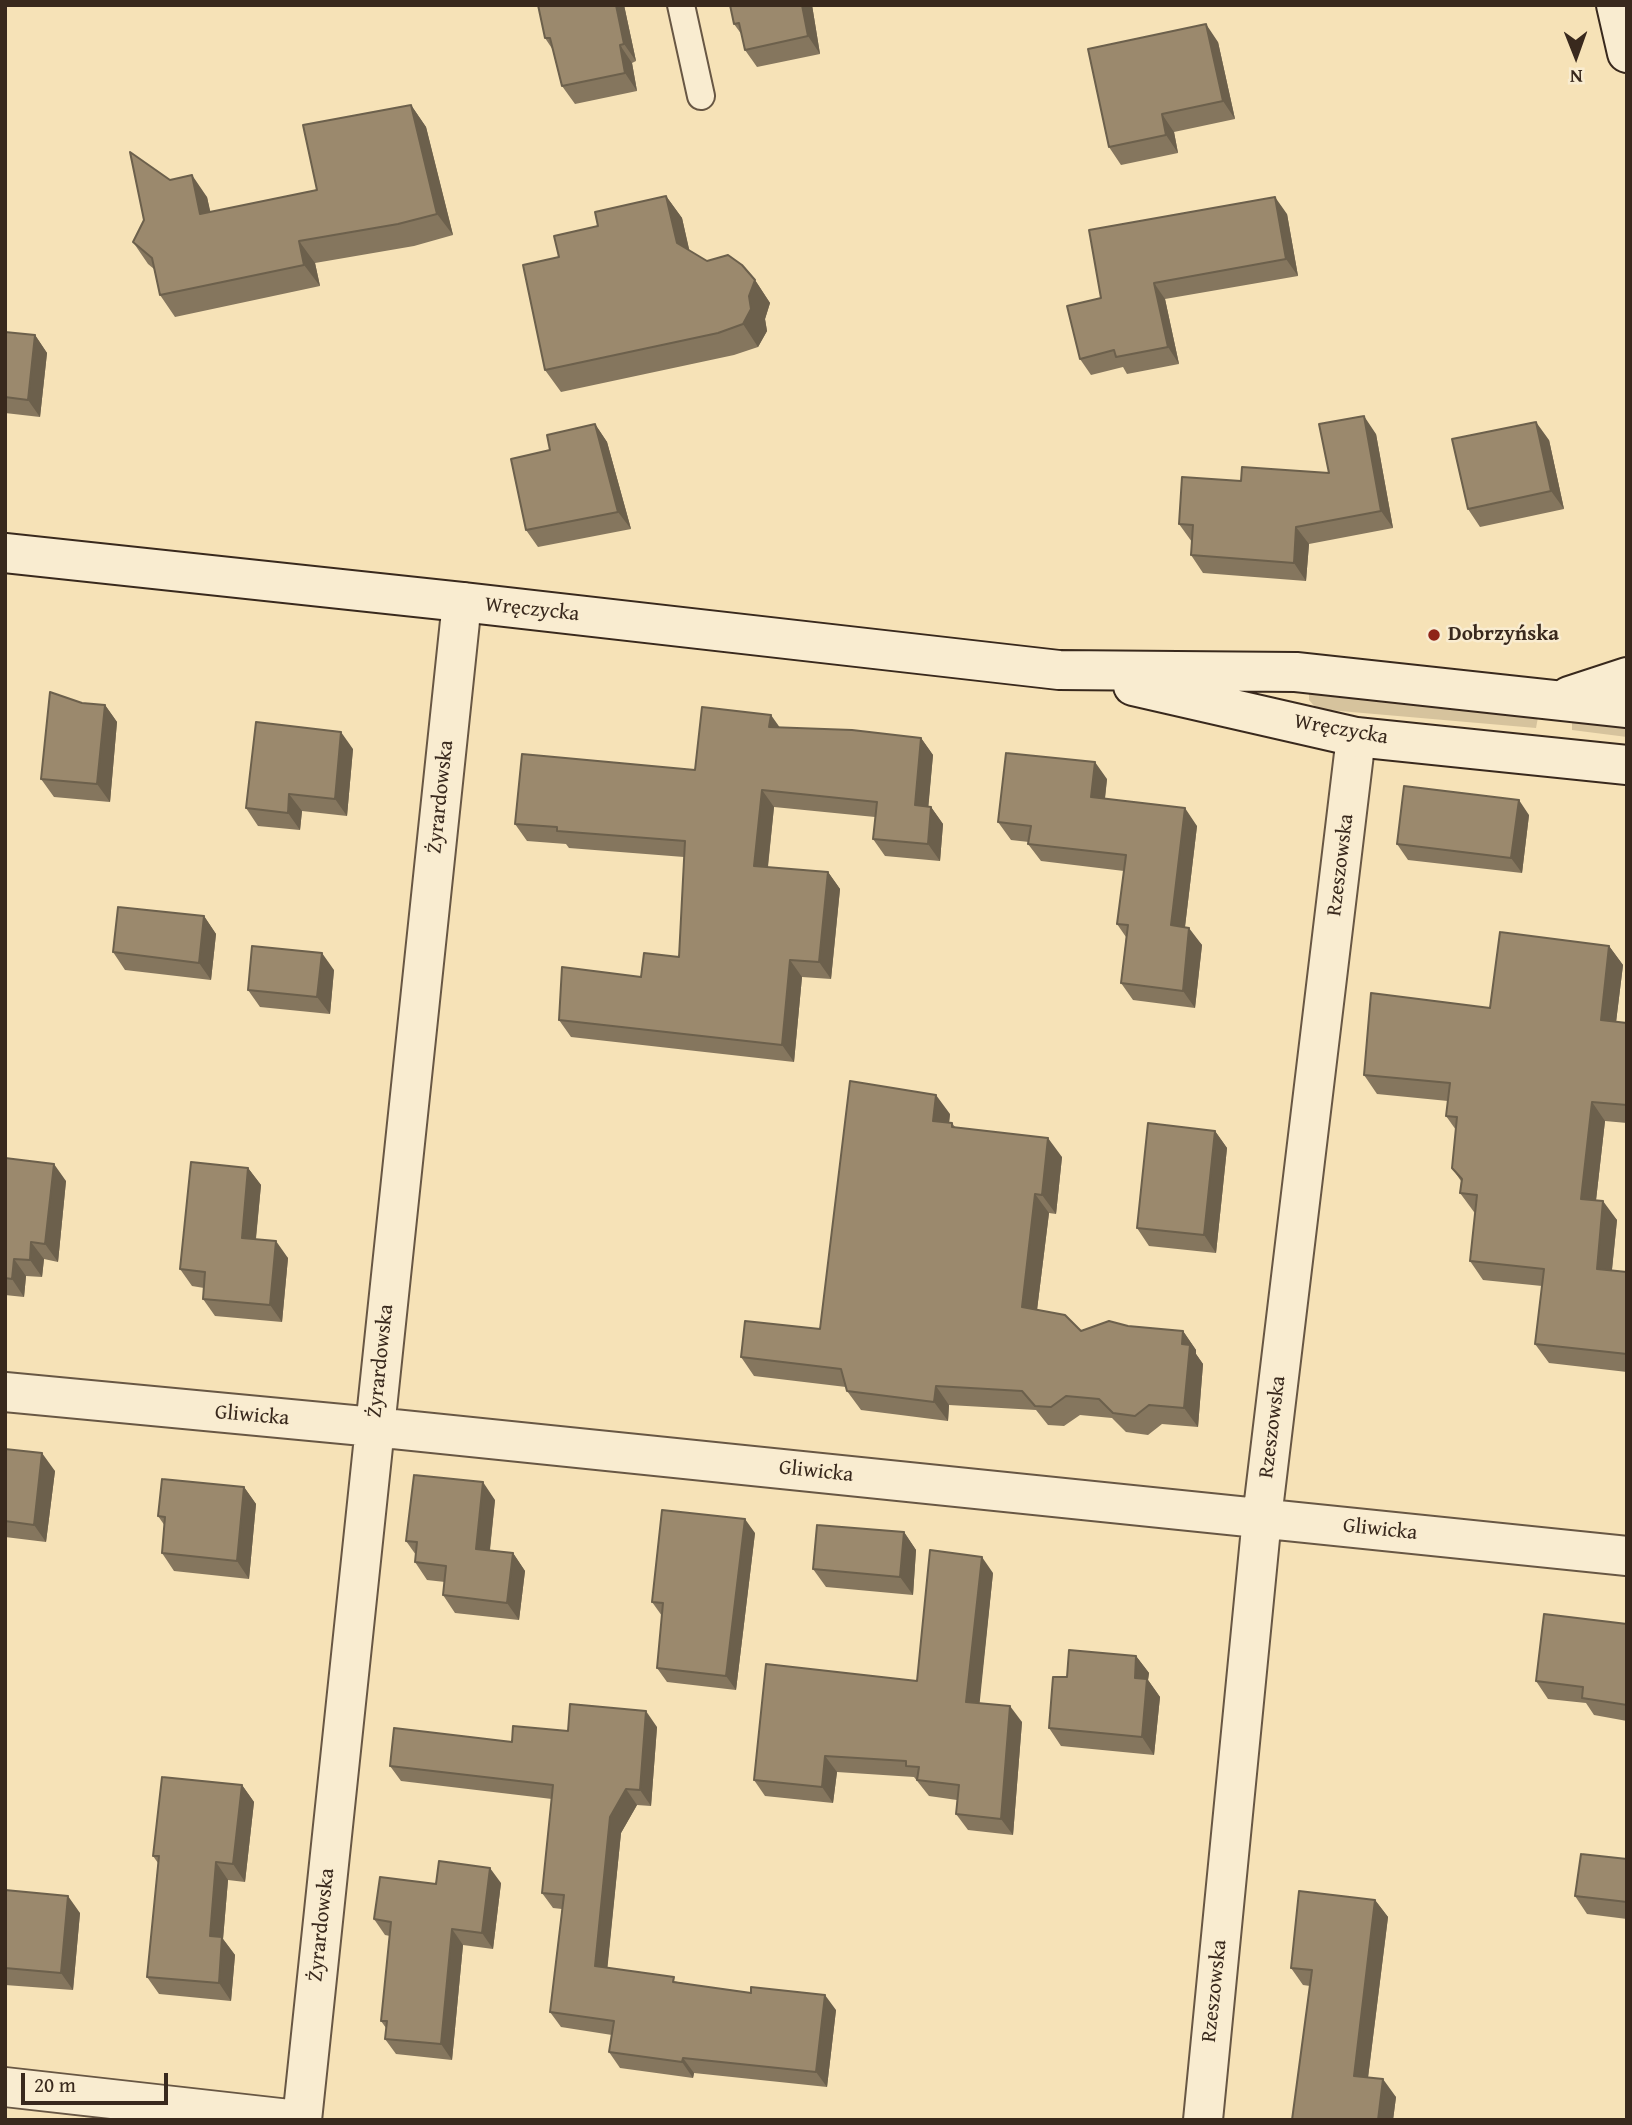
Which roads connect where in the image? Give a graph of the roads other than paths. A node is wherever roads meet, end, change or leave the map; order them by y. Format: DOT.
graph roads {
  1 [pos="681,5"];
  2 [pos="1616,5"];
  3 [pos="1627,54"];
  4 [pos="701,96"];
  5 [pos="5,553"];
  6 [pos="462,602"];
  7 [pos="1059,670"];
  8 [pos="1627,677"];
  9 [pos="1555,700"];
  10 [pos="1627,708"];
  11 [pos="1356,737"];
  12 [pos="1627,765"];
  13 [pos="5,1392"];
  14 [pos="374,1427"];
  15 [pos="1262,1518"];
  16 [pos="1627,1556"];
  17 [pos="5,2087"];
  18 [pos="300,2120"];
  19 [pos="1203,2120"];
  1 -- 4 [label="lane"];
  2 -- 3 [label="street"];
  5 -- 6 [label="street, Wręczycka"];
  6 -- 7 [label="street, Wręczycka"];
  6 -- 14 [label="street, Żyrardowska"];
  7 -- 9 [label="street, Wręczycka"];
  7 -- 11 [label="street, Wręczycka"];
  8 -- 9 [label="street"];
  9 -- 10 [label="street, Wręczycka"];
  11 -- 12 [label="street, Wręczycka"];
  11 -- 15 [label="street, Rzeszowska"];
  13 -- 14 [label="street, Gliwicka"];
  14 -- 15 [label="street, Gliwicka"];
  14 -- 18 [label="street, Żyrardowska"];
  15 -- 16 [label="street, Gliwicka"];
  15 -- 19 [label="street, Rzeszowska"];
  17 -- 18 [label="street"];
}
